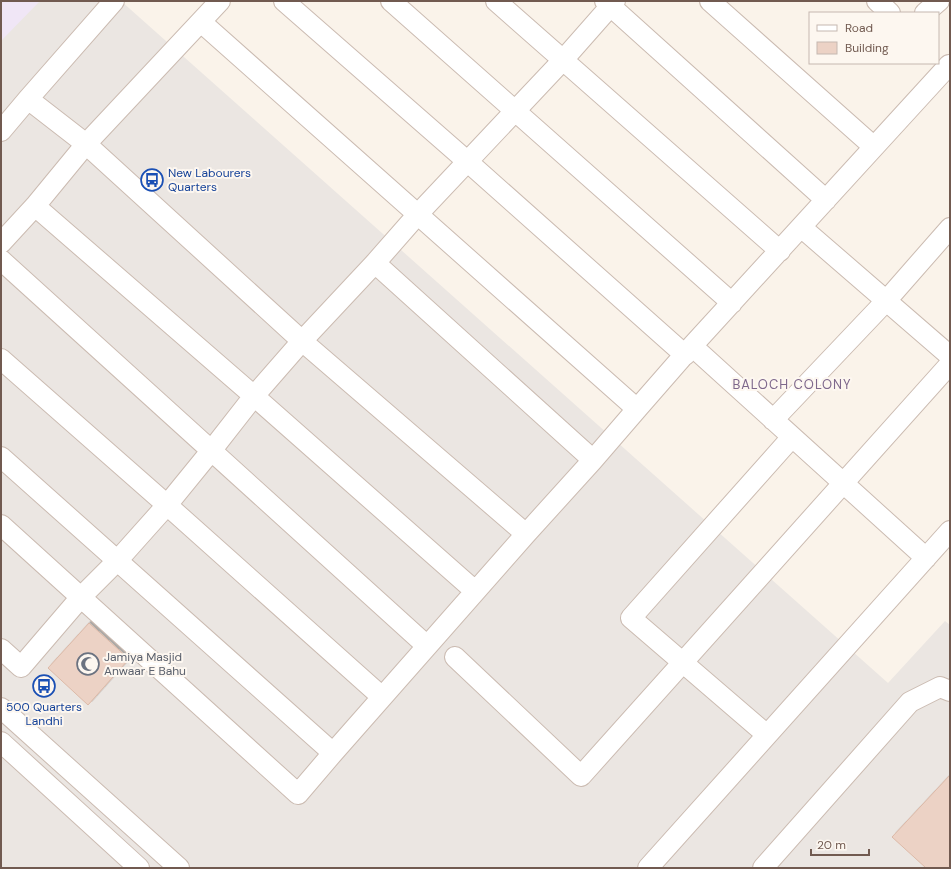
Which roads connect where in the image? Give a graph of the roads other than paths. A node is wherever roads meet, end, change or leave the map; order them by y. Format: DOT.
graph roads {
  1 [pos="114,1"];
  2 [pos="220,1"];
  3 [pos="284,1"];
  4 [pos="391,1"];
  5 [pos="496,1"];
  6 [pos="710,1"];
  7 [pos="877,1"];
  8 [pos="939,1"];
  9 [pos="610,3"];
  10 [pos="889,12"];
  11 [pos="926,12"];
  12 [pos="201,22"];
  13 [pos="563,60"];
  14 [pos="946,62"];
  15 [pos="28,99"];
  16 [pos="515,112"];
  17 [pos="1,131"];
  18 [pos="86,144"];
  19 [pos="874,147"];
  20 [pos="468,162"];
  21 [pos="826,200"];
  22 [pos="35,206"];
  23 [pos="418,214"];
  24 [pos="801,227"];
  25 [pos="950,228"];
  26 [pos="1,243"];
  27 [pos="780,251"];
  28 [pos="1,260"];
  29 [pos="375,263"];
  30 [pos="886,301"];
  31 [pos="732,303"];
  32 [pos="302,341"];
  33 [pos="689,351"];
  34 [pos="950,356"];
  35 [pos="1,359"];
  36 [pos="950,364"];
  37 [pos="254,396"];
  38 [pos="637,409"];
  39 [pos="773,420"];
  40 [pos="792,437"];
  41 [pos="211,451"];
  42 [pos="1,457"];
  43 [pos="593,460"];
  44 [pos="843,484"];
  45 [pos="167,505"];
  46 [pos="1,525"];
  47 [pos="950,531"];
  48 [pos="526,534"];
  49 [pos="926,558"];
  50 [pos="117,561"];
  51 [pos="475,591"];
  52 [pos="81,597"];
  53 [pos="427,646"];
  54 [pos="1,649"];
  55 [pos="455,657"];
  56 [pos="682,663"];
  57 [pos="950,691"];
  58 [pos="382,697"];
  59 [pos="1,708"];
  60 [pos="767,735"];
  61 [pos="1,742"];
  62 [pos="332,752"];
  63 [pos="139,868"];
  64 [pos="179,868"];
  65 [pos="648,868"];
  66 [pos="763,868"];
  1 -- 15 [label="street"];
  2 -- 12 [label="street"];
  3 -- 20 [label="street"];
  4 -- 16 [label="street"];
  5 -- 13 [label="street"];
  6 -- 19 [label="street"];
  7 -- 10 [label="street"];
  8 -- 11 [label="street"];
  9 -- 13 [label="street"];
  9 -- 21 [label="street"];
  12 -- 18 [label="street"];
  12 -- 23 [label="street"];
  13 -- 16 [label="street"];
  13 -- 27 [label="street"];
  14 -- 19 [label="street"];
  15 -- 17 [label="street"];
  15 -- 18 [label="street"];
  16 -- 20 [label="street"];
  16 -- 31 [label="street"];
  18 -- 22 [label="street"];
  18 -- 32 [label="street"];
  19 -- 21 [label="street"];
  20 -- 23 [label="street"];
  20 -- 33 [label="street"];
  21 -- 24 [label="street"];
  22 -- 26 [label="street"];
  22 -- 37 [label="street"];
  23 -- 29 [label="street"];
  23 -- 38 [label="street"];
  24 -- 27 [label="street"];
  24 -- 30 [label="street"];
  25 -- 30 [label="street"];
  27 -- 31 [label="street"];
  28 -- 41 [label="street"];
  29 -- 32 [label="street"];
  29 -- 43 [label="street"];
  30 -- 34 [label="street"];
  30 -- 39 [label="street"];
  31 -- 33 [label="street"];
  32 -- 37 [label="street"];
  32 -- 48 [label="street"];
  33 -- 38 [label="street"];
  33 -- 39 [label="street"];
  35 -- 45 [label="street"];
  36 -- 44 [label="street"];
  37 -- 41 [label="street"];
  37 -- 51 [label="street"];
  38 -- 43 [label="street"];
  39 -- 40 [label="street"];
  40 -- 44 [label="street"];
  40 -- 56 [label="street"];
  41 -- 45 [label="street"];
  41 -- 53 [label="street"];
  42 -- 50 [label="street"];
  43 -- 48 [label="street"];
  44 -- 49 [label="street"];
  44 -- 56 [label="street"];
  45 -- 50 [label="street"];
  45 -- 58 [label="street"];
  46 -- 52 [label="street"];
  47 -- 49 [label="street"];
  48 -- 51 [label="street"];
  49 -- 60 [label="street"];
  50 -- 52 [label="street"];
  50 -- 62 [label="street"];
  51 -- 53 [label="street"];
  52 -- 54 [label="street"];
  52 -- 62 [label="street"];
  53 -- 58 [label="street"];
  55 -- 56 [label="street"];
  56 -- 60 [label="street"];
  57 -- 66 [label="street"];
  58 -- 62 [label="street"];
  59 -- 64 [label="street"];
  60 -- 65 [label="street"];
  61 -- 63 [label="street"];
}
